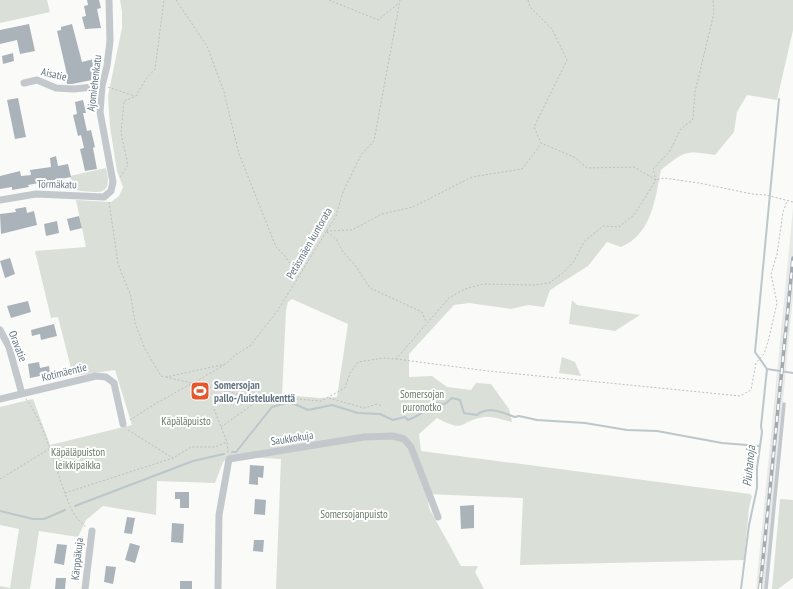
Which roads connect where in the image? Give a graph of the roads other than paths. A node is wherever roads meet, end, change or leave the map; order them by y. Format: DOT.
graph roads {
  1 [pos="109,0"];
  2 [pos="24,83"];
  3 [pos="102,86"];
  4 [pos="110,191"];
  5 [pos="0,200"];
  6 [pos="0,330"];
  7 [pos="22,394"];
  8 [pos="0,400"];
  9 [pos="784,404"];
  10 [pos="123,424"];
  11 [pos="438,517"];
  12 [pos="92,531"];
  13 [pos="85,589"];
  14 [pos="218,589"];
  15 [pos="766,589"];
  1 -- 3 [label="street, Ajomiehenkatu"];
  2 -- 3 [label="street, Aisatie"];
  3 -- 4 [label="street, Ajomiehenkatu"];
  4 -- 5 [label="street, Törmäkatu"];
  6 -- 7 [label="street, Oravatie"];
  7 -- 8 [label="street, Kotimäentie"];
  7 -- 10 [label="street, Kotimäentie"];
  9 -- 15 [label="lane"];
  11 -- 14 [label="street, Saukkokuja"];
  12 -- 13 [label="street, Kärppäkuja"];
}
